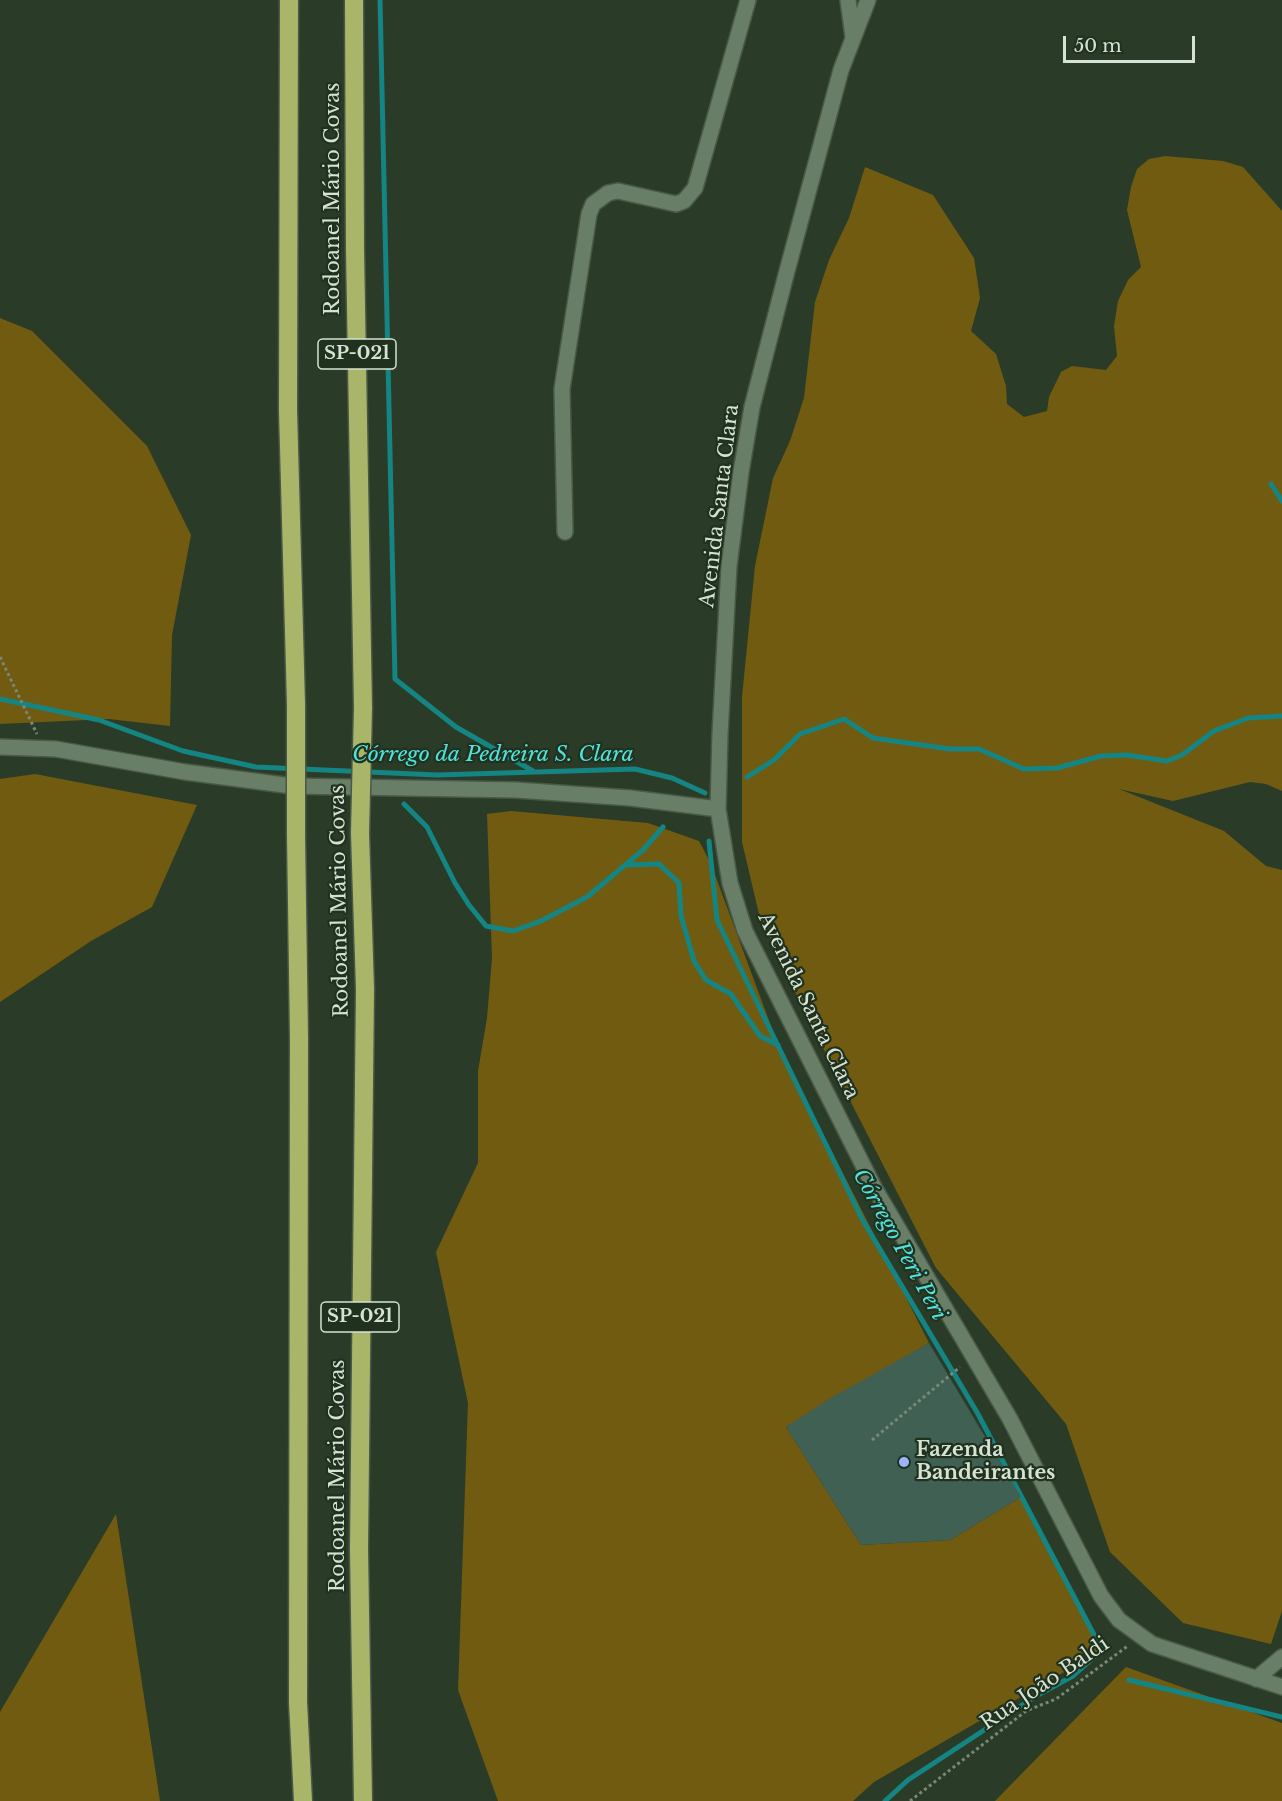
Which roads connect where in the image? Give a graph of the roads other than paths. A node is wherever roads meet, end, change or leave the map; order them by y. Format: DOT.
graph roads {
  1 [pos="289,0"];
  2 [pos="354,0"];
  3 [pos="748,0"];
  4 [pos="848,0"];
  5 [pos="868,0"];
  6 [pos="853,40"];
  7 [pos="565,532"];
  8 [pos="0,747"];
  9 [pos="718,809"];
  10 [pos="1282,1657"];
  11 [pos="1256,1679"];
  12 [pos="1282,1687"];
  13 [pos="303,1801"];
  14 [pos="363,1801"];
  1 -- 13 [label="highway, Rodoanel Mário Covas / SP-021, bridge"];
  2 -- 14 [label="highway, Rodoanel Mário Covas / SP-021, bridge"];
  3 -- 7 [label="street"];
  4 -- 6 [label="street"];
  5 -- 6 [label="street, Avenida Santa Clara"];
  6 -- 9 [label="street, Avenida Santa Clara"];
  8 -- 9 [label="street"];
  9 -- 11 [label="street, Avenida Santa Clara"];
  10 -- 11 [label="street"];
  11 -- 12 [label="street, Avenida Santa Clara"];
}
